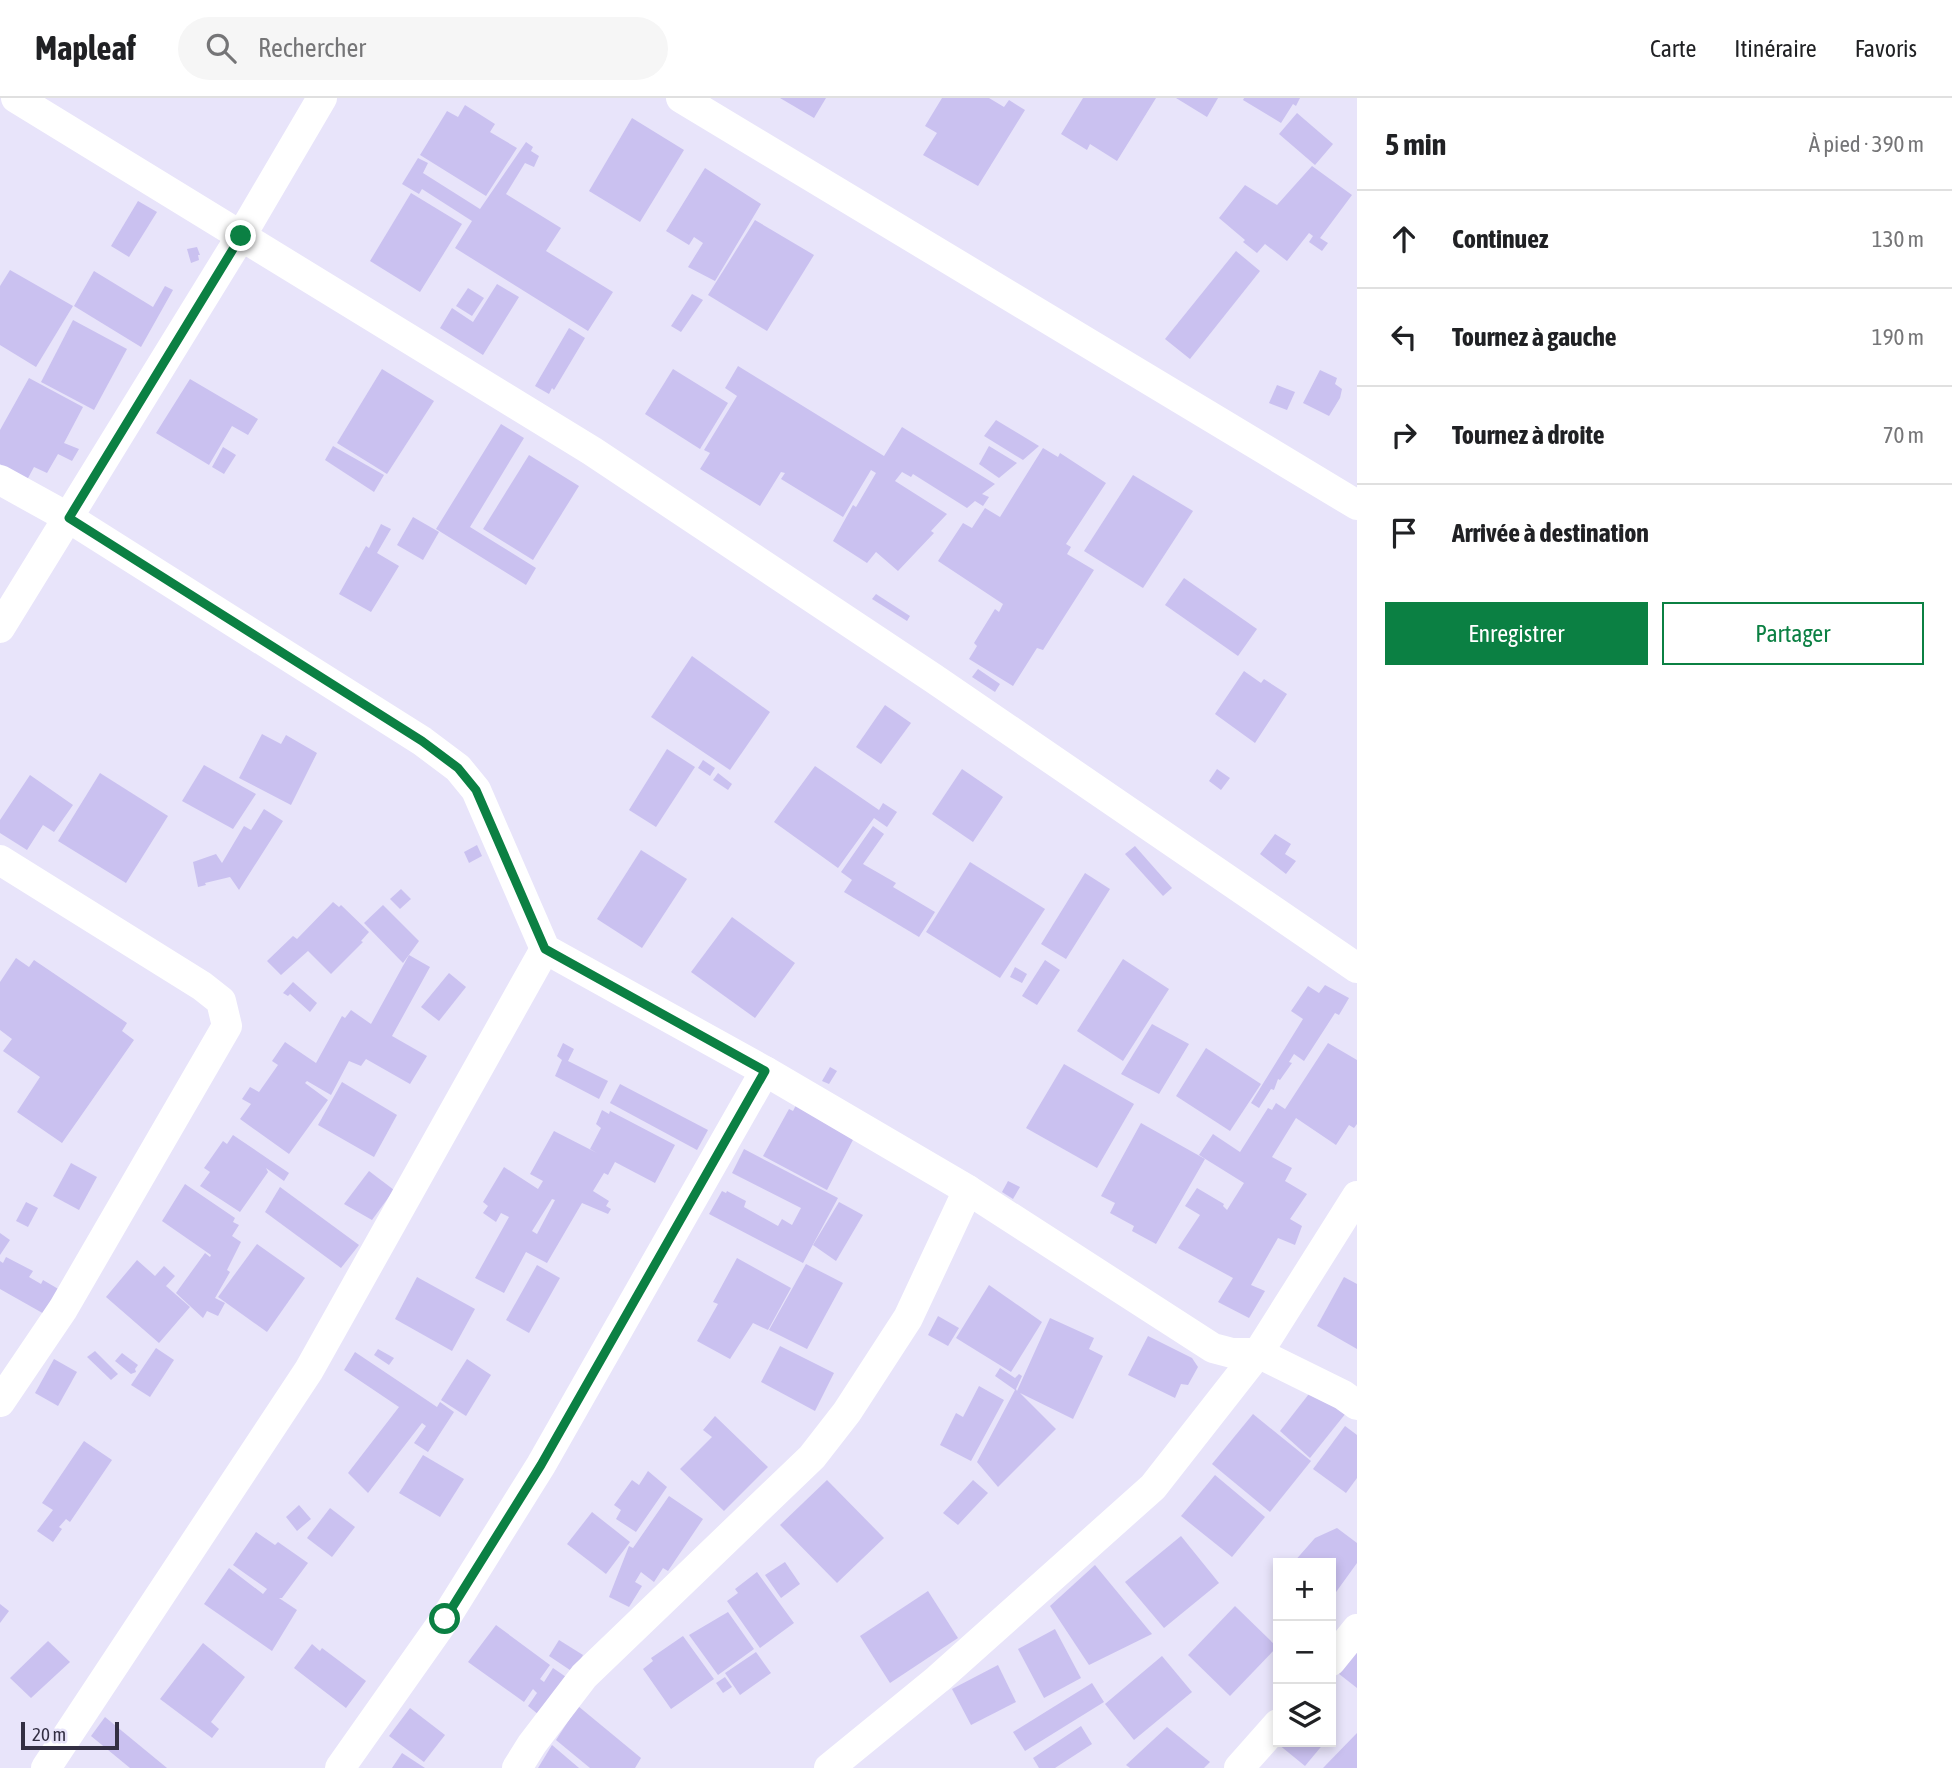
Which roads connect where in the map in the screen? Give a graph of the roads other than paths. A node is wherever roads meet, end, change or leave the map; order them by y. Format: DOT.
graph roads {
  1 [pos="16,98"];
  2 [pos="322,98"];
  3 [pos="681,98"];
  4 [pos="241,236"];
  5 [pos="0,480"];
  6 [pos="1357,505"];
  7 [pos="69,518"];
  8 [pos="0,628"];
  9 [pos="0,860"];
  10 [pos="545,949"];
  11 [pos="1357,968"];
  12 [pos="765,1071"];
  13 [pos="968,1190"];
  14 [pos="1357,1196"];
  15 [pos="1258,1353"];
  16 [pos="0,1402"];
  17 [pos="1357,1405"];
  18 [pos="1357,1629"];
  19 [pos="1336,1655"];
  20 [pos="1273,1730"];
  21 [pos="46,1768"];
  22 [pos="340,1768"];
  23 [pos="517,1768"];
  24 [pos="829,1768"];
  25 [pos="1239,1768"];
  1 -- 4 [label="street"];
  2 -- 4 [label="street"];
  3 -- 6 [label="street"];
  4 -- 7 [label="street"];
  4 -- 11 [label="street"];
  5 -- 7 [label="street"];
  7 -- 8 [label="street"];
  7 -- 10 [label="street"];
  9 -- 16 [label="street"];
  10 -- 12 [label="street"];
  10 -- 21 [label="street"];
  12 -- 13 [label="street"];
  12 -- 22 [label="street"];
  13 -- 15 [label="street"];
  13 -- 23 [label="street"];
  14 -- 15 [label="street"];
  15 -- 17 [label="street"];
  15 -- 24 [label="street"];
  18 -- 19 [label="street"];
  20 -- 25 [label="street"];
}
